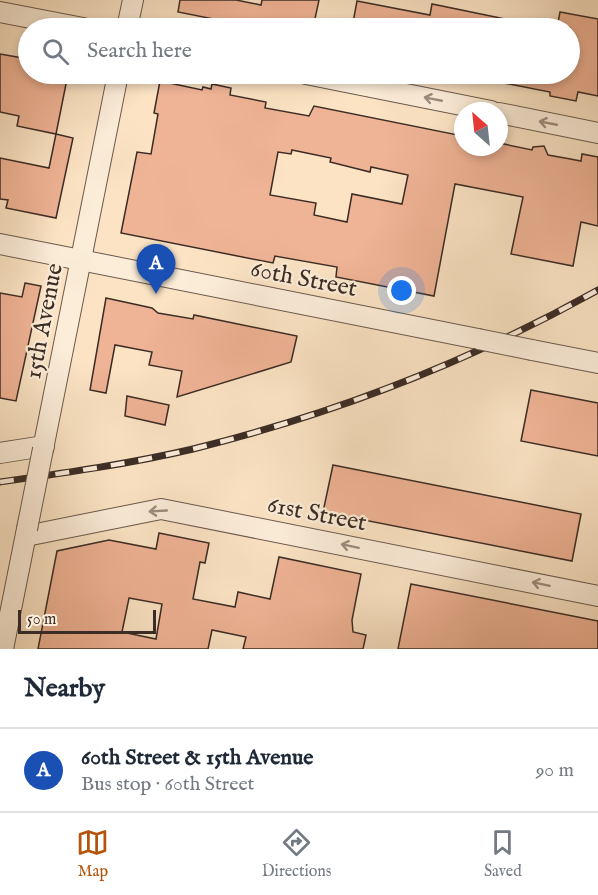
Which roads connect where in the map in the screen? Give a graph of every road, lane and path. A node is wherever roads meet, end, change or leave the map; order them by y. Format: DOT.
graph roads {
  1 [pos="133,0"];
  2 [pos="0,12"];
  3 [pos="31,18"];
  4 [pos="129,18"];
  5 [pos="116,84"];
  6 [pos="356,84"];
  7 [pos="454,104"];
  8 [pos="508,115"];
  9 [pos="598,133"];
  10 [pos="0,244"];
  11 [pos="81,260"];
  12 [pos="598,363"];
  13 [pos="43,447"];
  14 [pos="0,453"];
  15 [pos="27,533"];
  16 [pos="598,596"];
  17 [pos="3,649"];
  1 -- 4 [label="street"];
  2 -- 3 [label="street"];
  5 -- 11 [label="street, 15th Avenue"];
  7 -- 6 [label="street, one-way"];
  9 -- 8 [label="street, one-way"];
  10 -- 11 [label="street, 60th Street"];
  11 -- 12 [label="street, 60th Street, bridge"];
  11 -- 13 [label="street, 15th Avenue"];
  13 -- 14 [label="street"];
  13 -- 15 [label="street, 15th Avenue, bridge"];
  16 -- 15 [label="street, 61st Street, one-way"];
  15 -- 17 [label="street, 15th Avenue"];
}
